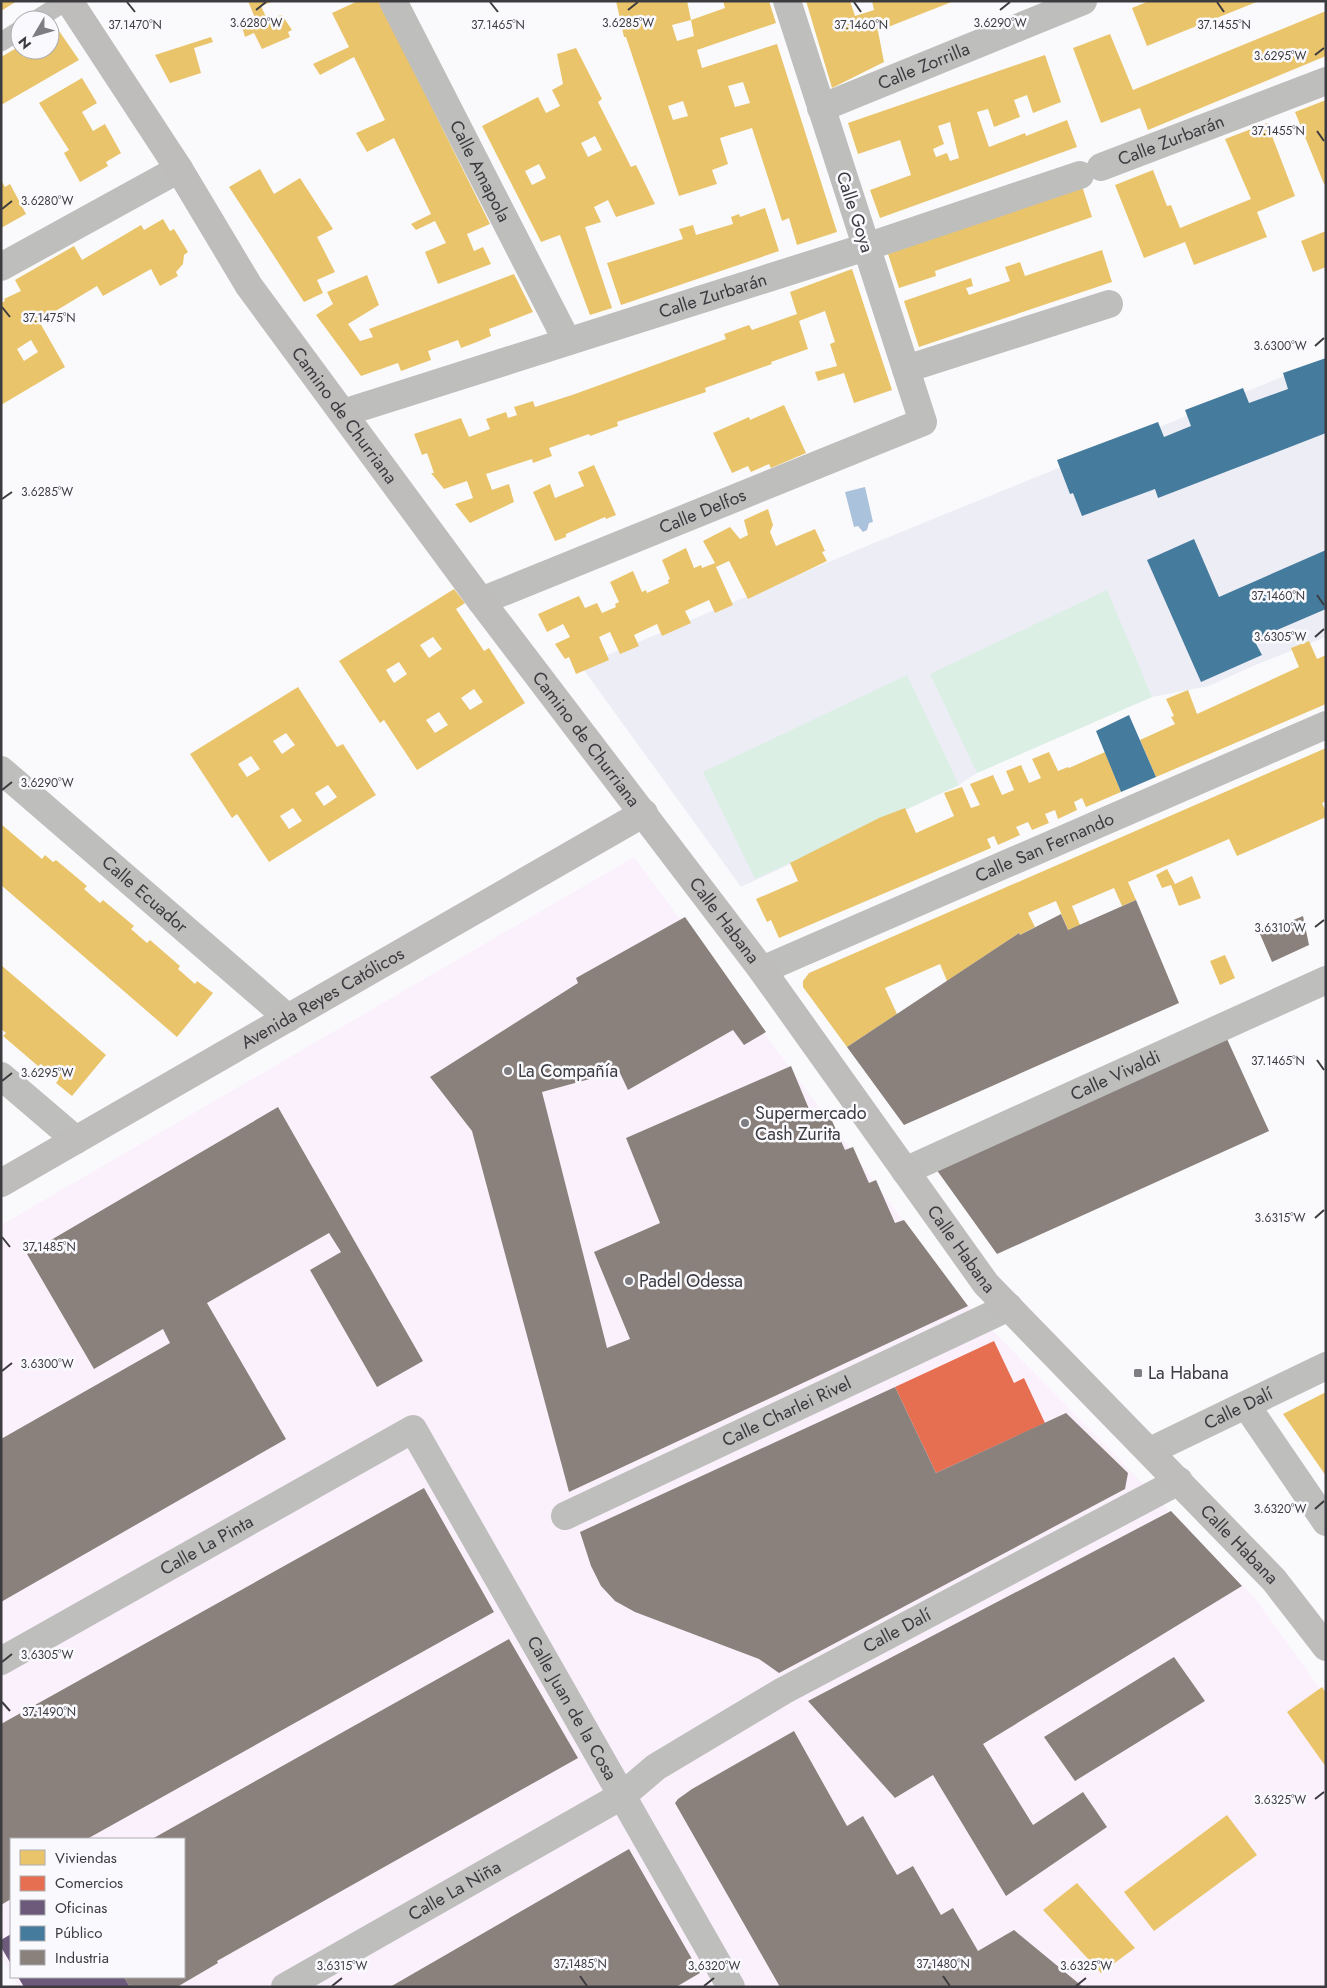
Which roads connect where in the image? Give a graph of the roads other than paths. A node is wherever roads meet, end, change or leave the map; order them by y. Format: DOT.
graph roads {
  1 [pos="67,1"];
  2 [pos="394,1"];
  3 [pos="787,1"];
  4 [pos="1082,1"];
  5 [pos="52,10"];
  6 [pos="1326,81"];
  7 [pos="821,108"];
  8 [pos="179,169"];
  9 [pos="866,247"];
  10 [pos="1,267"];
  11 [pos="1110,304"];
  12 [pos="567,340"];
  13 [pos="906,369"];
  14 [pos="343,413"];
  15 [pos="923,422"];
  16 [pos="481,601"];
  17 [pos="1326,725"];
  18 [pos="1,770"];
  19 [pos="644,813"];
  20 [pos="762,970"];
  21 [pos="1326,980"];
  22 [pos="288,1018"];
  23 [pos="1,1076"];
  24 [pos="76,1140"];
  25 [pos="905,1171"];
  26 [pos="1,1183"];
  27 [pos="1009,1307"];
  28 [pos="1326,1366"];
  29 [pos="1246,1405"];
  30 [pos="413,1429"];
  31 [pos="1150,1451"];
  32 [pos="1179,1481"];
  33 [pos="565,1516"];
  34 [pos="1326,1522"];
  35 [pos="1326,1648"];
  36 [pos="1,1661"];
  37 [pos="623,1795"];
  38 [pos="286,1987"];
  39 [pos="731,1987"];
  1 -- 5 [label="lane"];
  1 -- 8 [label="street, Camino de Churriana"];
  2 -- 12 [label="street, Calle Amapola"];
  3 -- 7 [label="street, Calle Goya"];
  4 -- 7 [label="street, Calle Zorrilla"];
  6 -- 9 [label="street, Calle Zurbarán"];
  7 -- 9 [label="street, Calle Goya"];
  8 -- 10 [label="street"];
  8 -- 14 [label="street, Camino de Churriana"];
  9 -- 12 [label="street, Calle Zurbarán"];
  9 -- 13 [label="street, Calle Goya"];
  11 -- 13 [label="street"];
  12 -- 14 [label="street, Calle Zurbarán"];
  13 -- 15 [label="street, Calle Goya"];
  14 -- 16 [label="street, Camino de Churriana"];
  15 -- 16 [label="street, Calle Delfos"];
  16 -- 19 [label="street, Camino de Churriana"];
  17 -- 20 [label="street, Calle San Fernando"];
  18 -- 22 [label="street, Calle Ecuador"];
  19 -- 20 [label="street, Calle Habana"];
  19 -- 22 [label="street, Avenida Reyes Católicos"];
  20 -- 25 [label="street, Calle Habana"];
  21 -- 25 [label="street, Calle Vivaldi"];
  22 -- 24 [label="street, Avenida Reyes Católicos"];
  23 -- 24 [label="street"];
  24 -- 26 [label="street, Avenida Reyes Católicos"];
  25 -- 27 [label="street, Calle Habana"];
  27 -- 31 [label="street, Calle Habana"];
  27 -- 33 [label="street, Calle Charlei Rivel"];
  28 -- 29 [label="street, Calle Dalí"];
  29 -- 31 [label="street, Calle Dalí"];
  29 -- 34 [label="street"];
  30 -- 36 [label="street, Calle La Pinta"];
  30 -- 37 [label="street, Calle Juan de la Cosa"];
  31 -- 32 [label="street, Calle Habana"];
  32 -- 35 [label="street, Calle Habana"];
  32 -- 37 [label="street, Calle Dalí"];
  37 -- 38 [label="street, Calle La Niña"];
  37 -- 39 [label="street, Calle Juan de la Cosa"];
}
